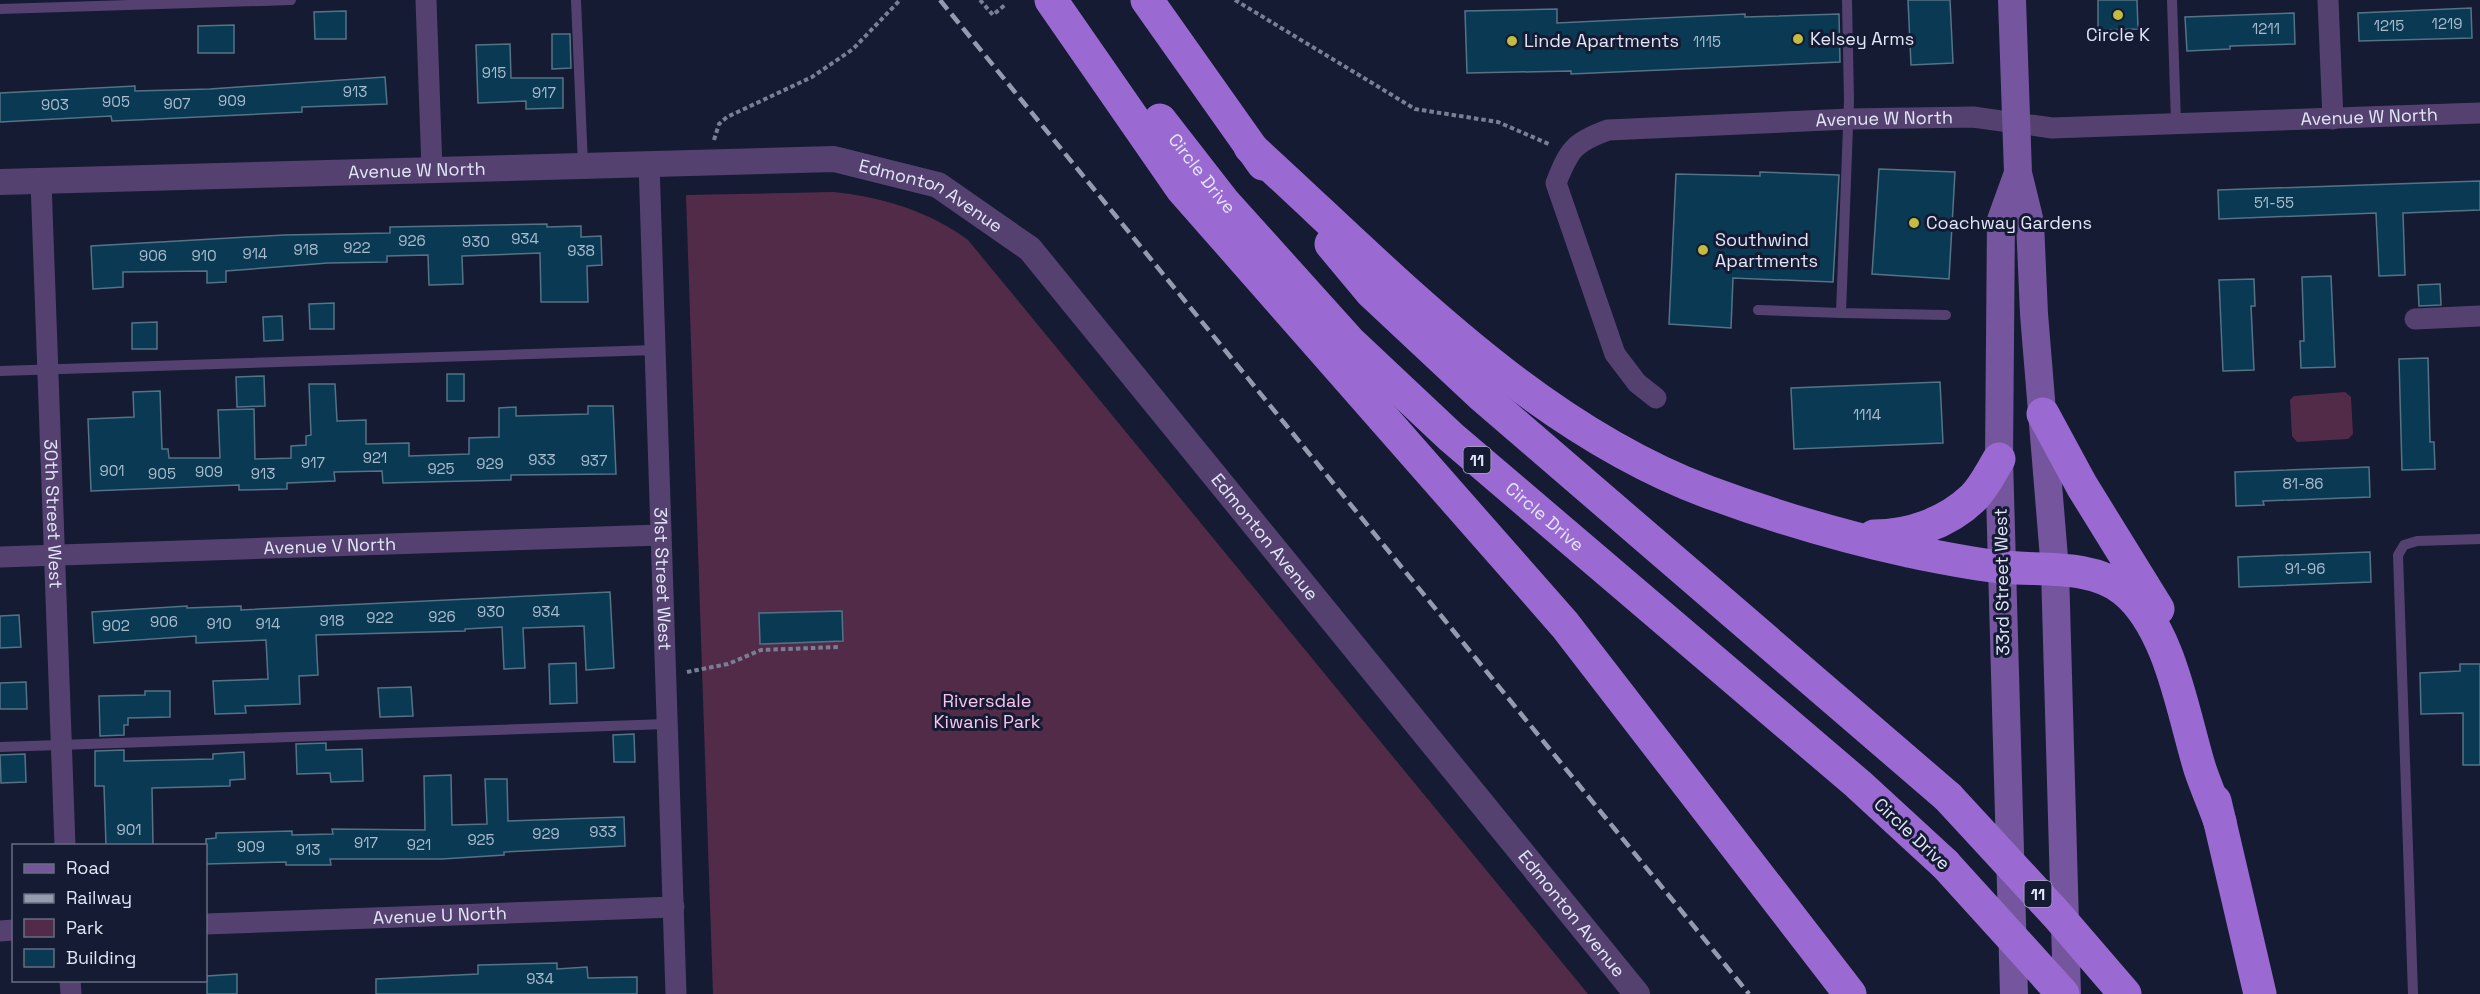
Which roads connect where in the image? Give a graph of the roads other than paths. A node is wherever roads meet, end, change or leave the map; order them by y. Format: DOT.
graph roads {
  1 [pos="291,0"];
  2 [pos="426,0"];
  3 [pos="576,0"];
  4 [pos="1052,0"];
  5 [pos="1067,0"];
  6 [pos="1147,0"];
  7 [pos="1847,0"];
  8 [pos="2012,0"];
  9 [pos="2172,0"];
  10 [pos="2328,0"];
  11 [pos="0,9"];
  12 [pos="2480,113"];
  13 [pos="2333,118"];
  14 [pos="1849,119"];
  15 [pos="2015,121"];
  16 [pos="2176,123"];
  17 [pos="1250,147"];
  18 [pos="834,159"];
  19 [pos="650,163"];
  20 [pos="583,165"];
  21 [pos="432,169"];
  22 [pos="2018,173"];
  23 [pos="41,181"];
  24 [pos="0,182"];
  25 [pos="1758,310"];
  26 [pos="1841,313"];
  27 [pos="1946,315"];
  28 [pos="2480,316"];
  29 [pos="2415,319"];
  30 [pos="655,350"];
  31 [pos="50,369"];
  32 [pos="0,371"];
  33 [pos="1656,398"];
  34 [pos="2043,414"];
  35 [pos="1999,459"];
  36 [pos="1827,531"];
  37 [pos="661,535"];
  38 [pos="2480,539"];
  39 [pos="55,555"];
  40 [pos="0,557"];
  41 [pos="2001,567"];
  42 [pos="2055,570"];
  43 [pos="667,724"];
  44 [pos="60,745"];
  45 [pos="0,747"];
  46 [pos="2220,822"];
  47 [pos="65,844"];
  48 [pos="674,908"];
  49 [pos="207,924"];
  50 [pos="676,994"];
  51 [pos="1637,994"];
  52 [pos="1850,994"];
  53 [pos="2014,994"];
  54 [pos="2065,994"];
  55 [pos="2125,994"];
  56 [pos="2260,994"];
  57 [pos="2413,994"];
  1 -- 11 [label="lane"];
  2 -- 21 [label="street"];
  3 -- 20 [label="lane"];
  4 -- 52 [label="highway"];
  5 -- 54 [label="highway, Circle Drive / 11, bridge"];
  6 -- 17 [label="highway, 11"];
  7 -- 14 [label="lane"];
  8 -- 15 [label="main road, 33rd Street West"];
  9 -- 16 [label="lane"];
  10 -- 13 [label="street"];
  12 -- 13 [label="street, Avenue W North"];
  13 -- 16 [label="street, Avenue W North"];
  14 -- 15 [label="street, Avenue W North"];
  14 -- 26 [label="lane"];
  14 -- 33 [label="street, Avenue W North"];
  15 -- 16 [label="street, Avenue W North"];
  15 -- 22 [label="main road, 33rd Street West"];
  17 -- 36 [label="highway"];
  17 -- 55 [label="highway, 11, bridge"];
  18 -- 19 [label="street, Avenue W North"];
  18 -- 51 [label="street, Edmonton Avenue"];
  19 -- 20 [label="street, Avenue W North"];
  19 -- 30 [label="street, 31st Street West"];
  20 -- 21 [label="street, Avenue W North"];
  21 -- 23 [label="street, Avenue W North"];
  22 -- 34 [label="main road, 33rd Street West"];
  22 -- 35 [label="main road, 33rd Street West"];
  23 -- 24 [label="street, Avenue W North"];
  23 -- 31 [label="street, 30th Street West"];
  25 -- 26 [label="lane"];
  26 -- 27 [label="lane"];
  28 -- 29 [label="street"];
  30 -- 31 [label="lane"];
  30 -- 37 [label="street, 31st Street West"];
  31 -- 32 [label="lane"];
  31 -- 39 [label="street, 30th Street West"];
  34 -- 42 [label="main road, 33rd Street West"];
  34 -- 46 [label="highway"];
  35 -- 36 [label="highway"];
  35 -- 41 [label="main road, 33rd Street West"];
  36 -- 41 [label="highway"];
  37 -- 39 [label="street, Avenue V North"];
  37 -- 43 [label="street, 31st Street West"];
  38 -- 57 [label="lane"];
  39 -- 40 [label="street, Avenue V North"];
  39 -- 44 [label="street, 30th Street West"];
  41 -- 42 [label="highway"];
  41 -- 53 [label="main road, 33rd Street West"];
  42 -- 46 [label="highway"];
  42 -- 54 [label="main road, 33rd Street West"];
  43 -- 44 [label="lane"];
  43 -- 48 [label="street, 31st Street West"];
  44 -- 45 [label="lane"];
  44 -- 47 [label="street, 30th Street West"];
  46 -- 56 [label="highway"];
  48 -- 49 [label="street, Avenue U North"];
  48 -- 50 [label="street, 31st Street West"];
}
